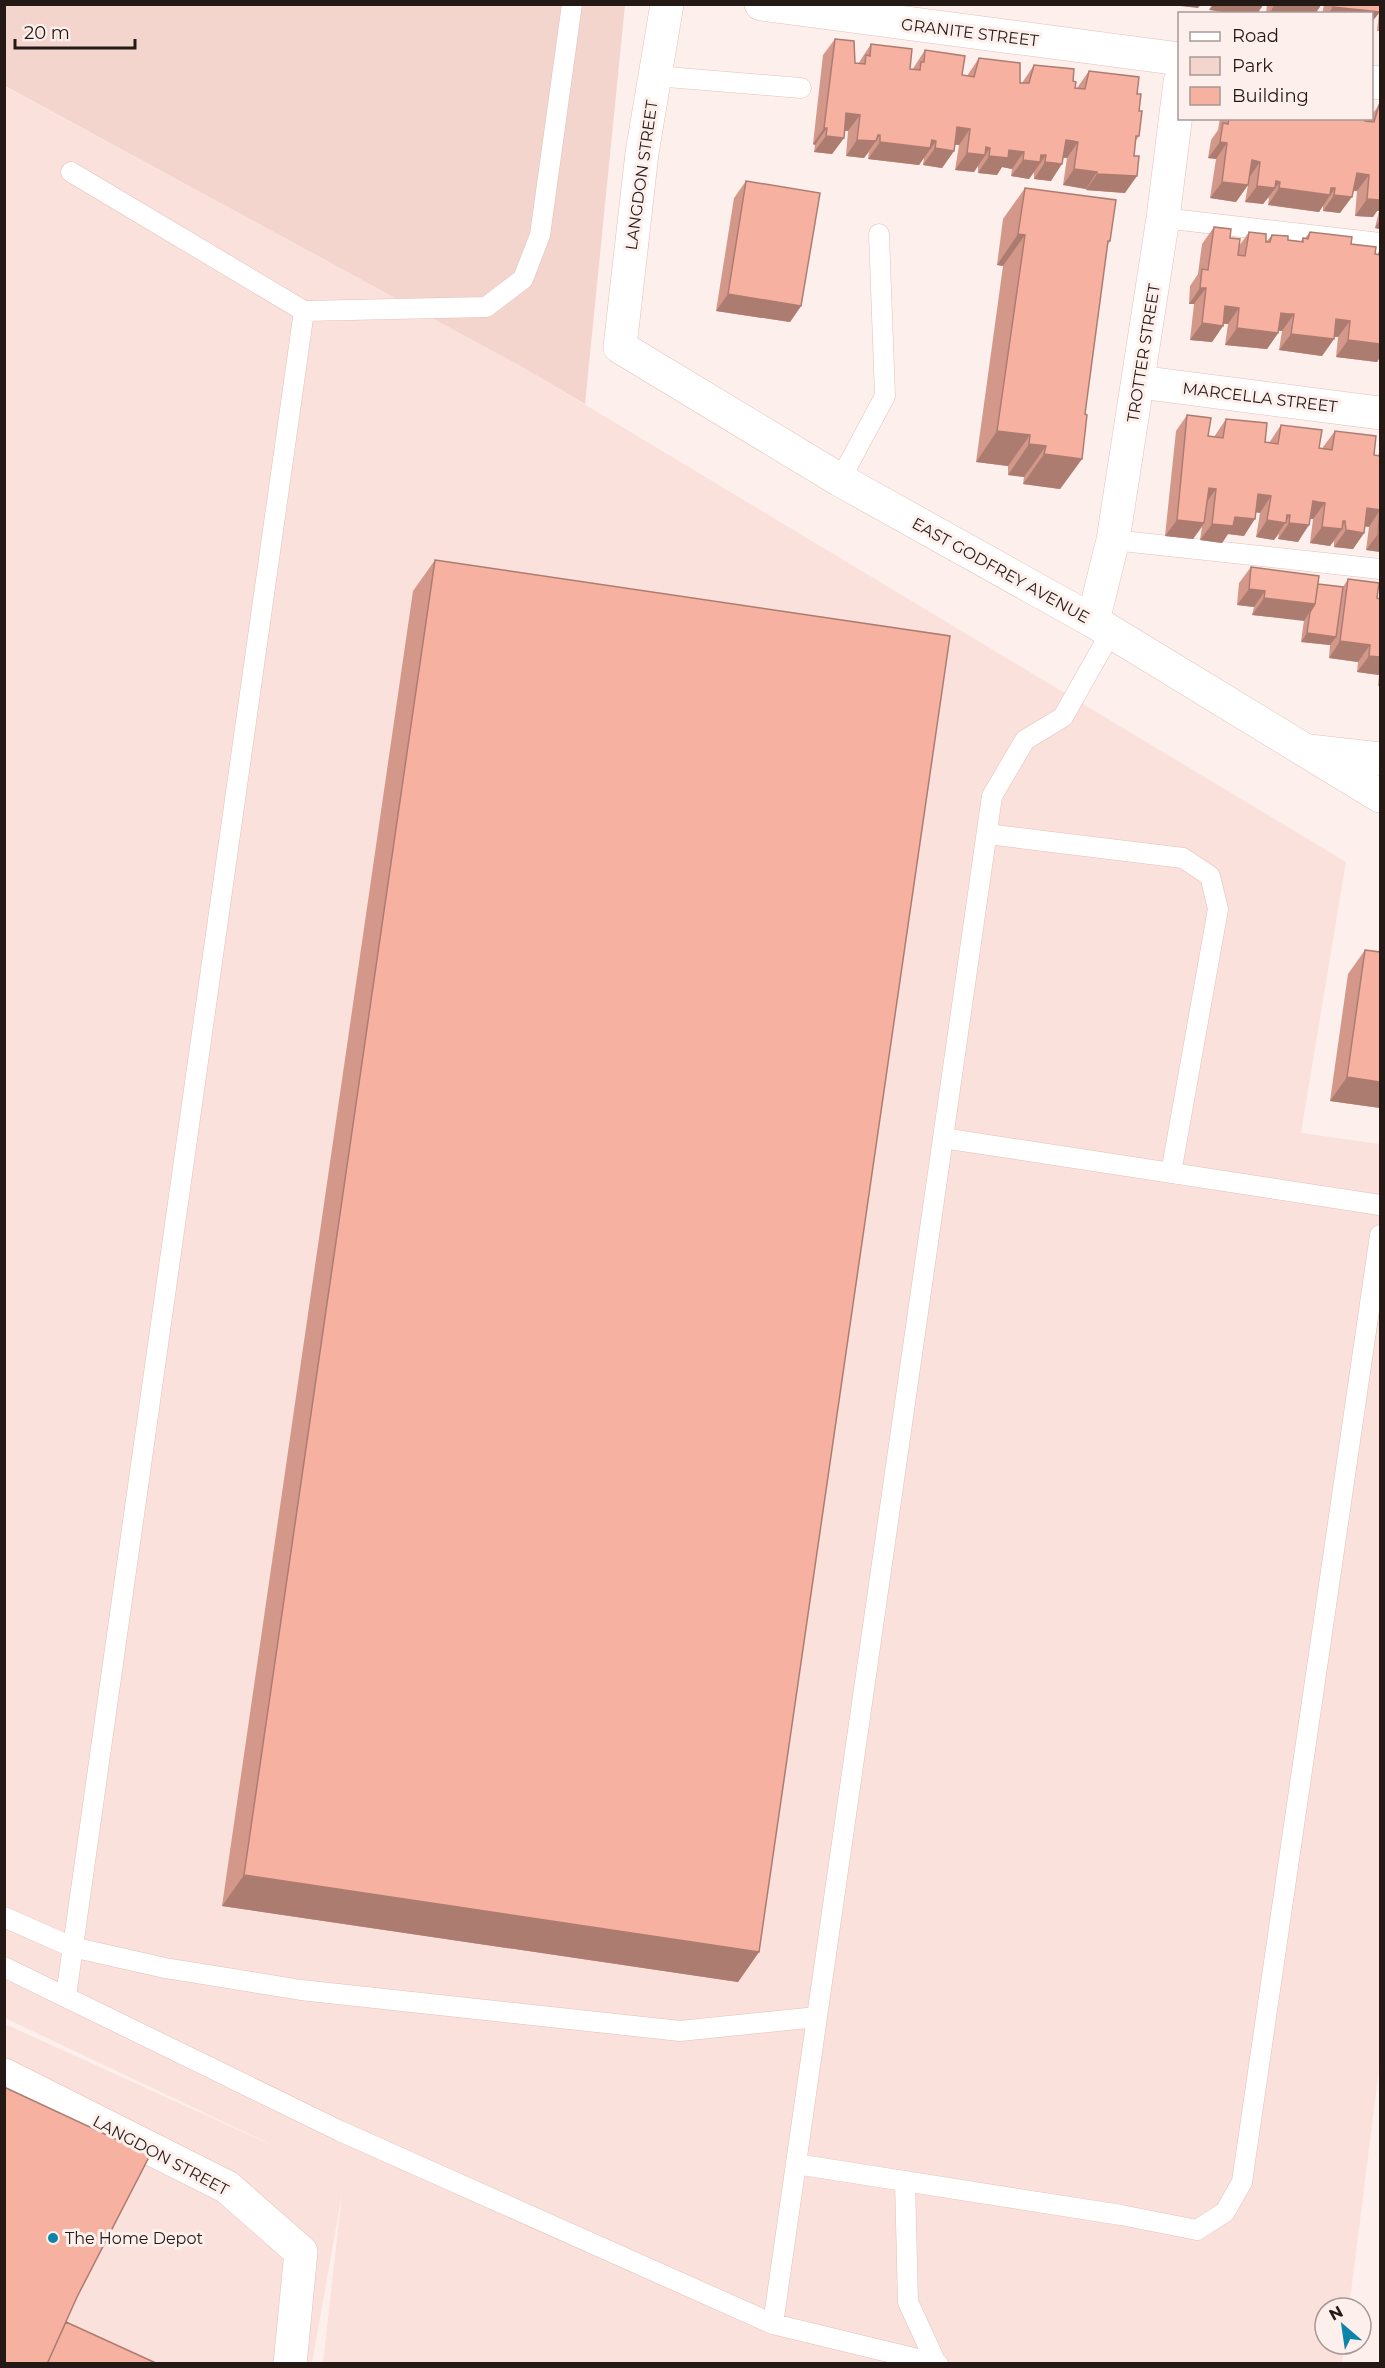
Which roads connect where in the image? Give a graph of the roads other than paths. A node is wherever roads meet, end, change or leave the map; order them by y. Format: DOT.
graph roads {
  1 [pos="572,4"];
  2 [pos="667,4"];
  3 [pos="761,4"];
  4 [pos="1178,59"];
  5 [pos="655,76"];
  6 [pos="801,88"];
  7 [pos="1178,90"];
  8 [pos="71,172"];
  9 [pos="1163,218"];
  10 [pos="879,234"];
  11 [pos="1380,243"];
  12 [pos="304,311"];
  13 [pos="620,347"];
  14 [pos="1139,382"];
  15 [pos="1380,413"];
  16 [pos="840,480"];
  17 [pos="1113,540"];
  18 [pos="1380,569"];
  19 [pos="1102,626"];
  20 [pos="1309,751"];
  21 [pos="1380,759"];
  22 [pos="1380,796"];
  23 [pos="987,834"];
  24 [pos="943,1138"];
  25 [pos="1171,1173"];
  26 [pos="1380,1205"];
  27 [pos="1380,1235"];
  28 [pos="4,1917"];
  29 [pos="72,1947"];
  30 [pos="4,1967"];
  31 [pos="66,1996"];
  32 [pos="817,2017"];
  33 [pos="4,2075"];
  34 [pos="796,2164"];
  35 [pos="905,2181"];
  36 [pos="773,2324"];
  37 [pos="937,2363"];
  38 [pos="290,2364"];
  1 -- 12 [label="lane"];
  2 -- 5 [label="street, LANGDON STREET"];
  3 -- 4 [label="street, GRANITE STREET"];
  5 -- 6 [label="lane"];
  5 -- 13 [label="street, LANGDON STREET"];
  7 -- 9 [label="street, TROTTER STREET"];
  8 -- 12 [label="lane"];
  9 -- 11 [label="lane"];
  9 -- 14 [label="street, TROTTER STREET"];
  10 -- 16 [label="lane"];
  12 -- 29 [label="lane"];
  13 -- 16 [label="street, EAST GODFREY AVENUE"];
  14 -- 15 [label="street, MARCELLA STREET"];
  14 -- 17 [label="street, TROTTER STREET"];
  16 -- 19 [label="street, EAST GODFREY AVENUE"];
  17 -- 18 [label="lane"];
  17 -- 19 [label="street, TROTTER STREET"];
  19 -- 20 [label="street, EAST GODFREY AVENUE"];
  19 -- 23 [label="lane"];
  20 -- 21 [label="street"];
  20 -- 22 [label="street, EAST GODFREY AVENUE"];
  23 -- 24 [label="lane"];
  23 -- 25 [label="lane"];
  24 -- 25 [label="lane"];
  24 -- 32 [label="lane"];
  25 -- 26 [label="lane"];
  27 -- 35 [label="lane"];
  28 -- 29 [label="lane"];
  29 -- 31 [label="lane"];
  29 -- 32 [label="lane"];
  30 -- 31 [label="lane"];
  31 -- 36 [label="lane"];
  32 -- 34 [label="lane"];
  33 -- 38 [label="street, LANGDON STREET"];
  34 -- 35 [label="lane"];
  34 -- 36 [label="lane"];
  35 -- 37 [label="lane"];
  36 -- 37 [label="lane"];
}
